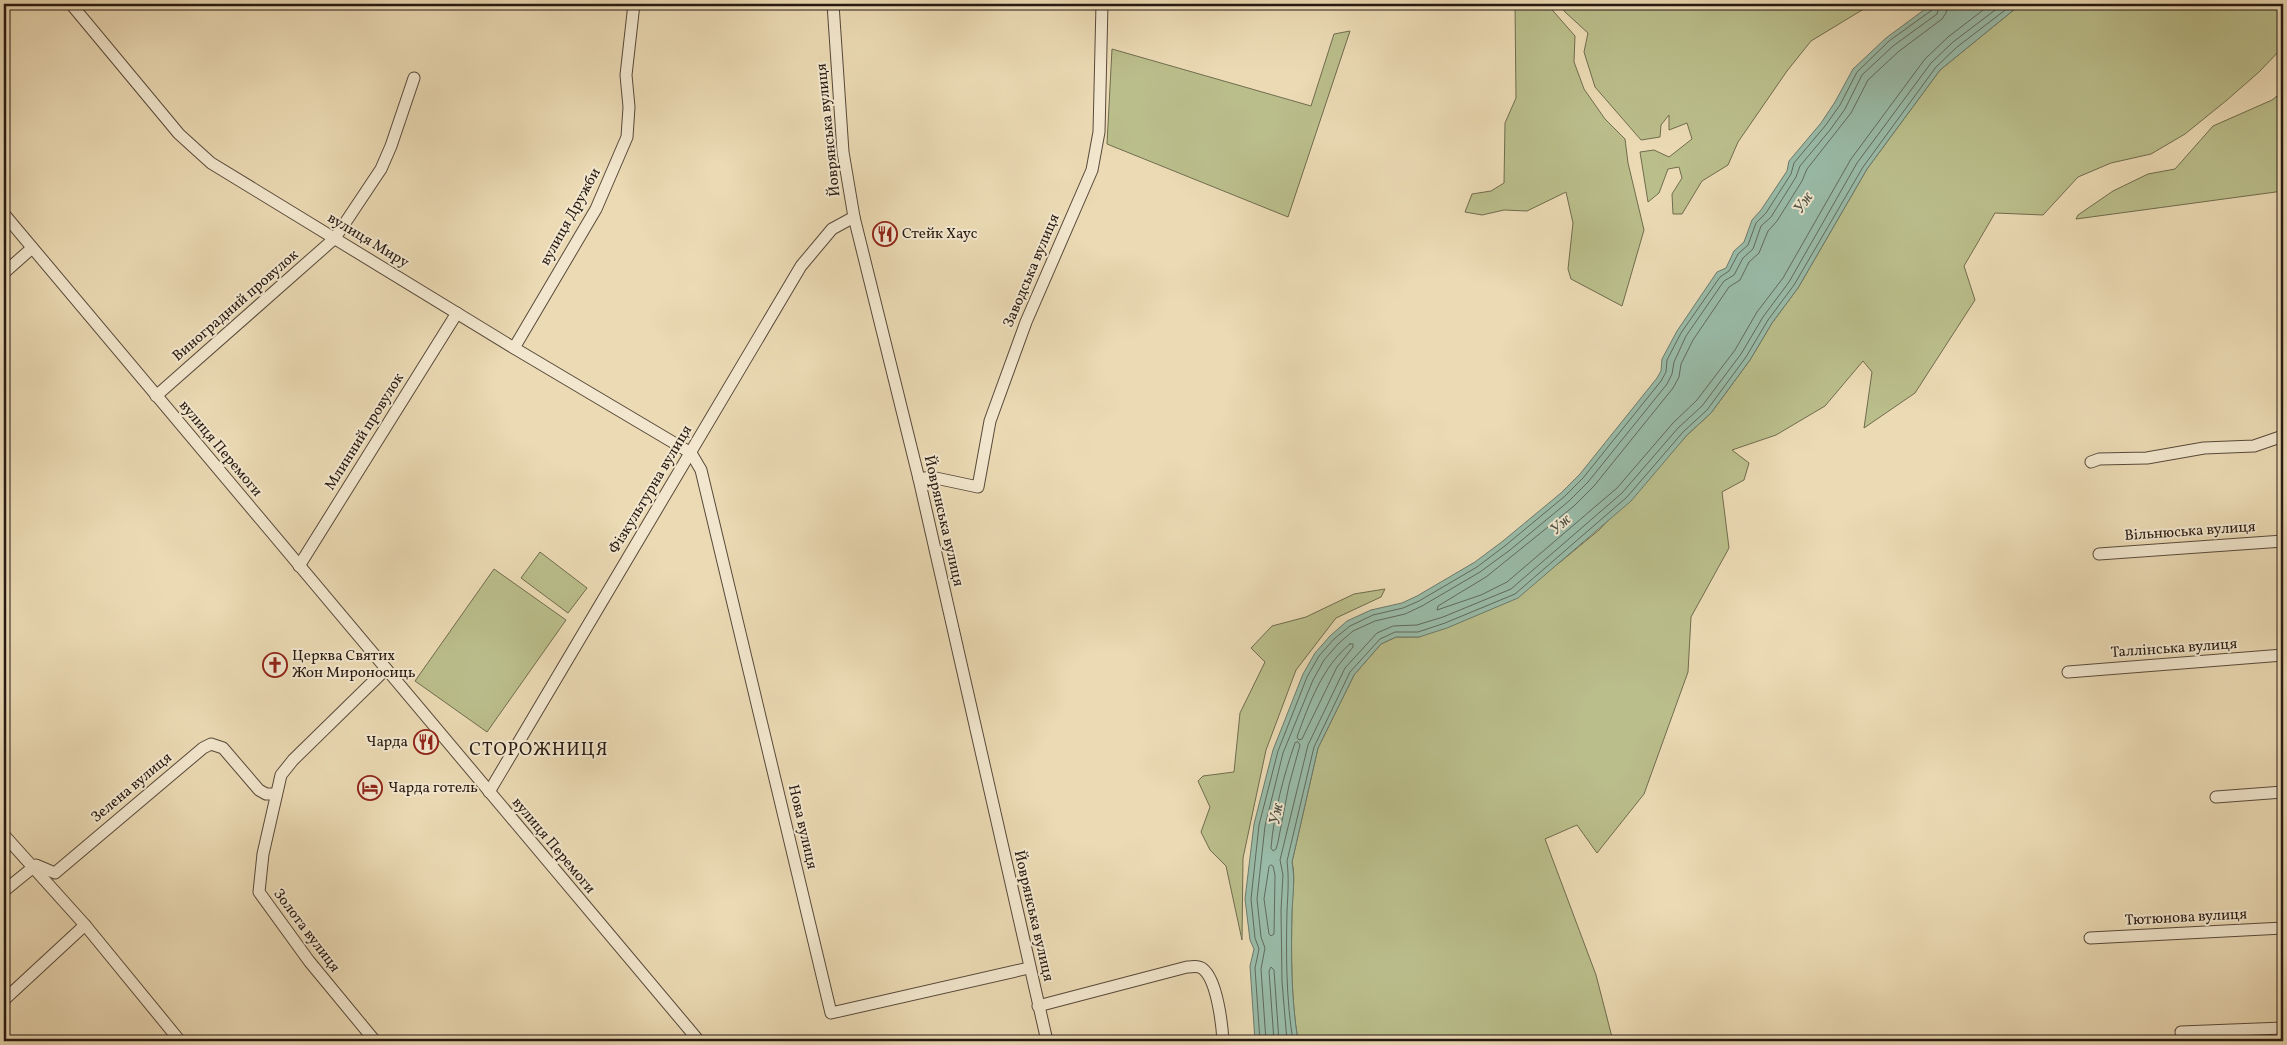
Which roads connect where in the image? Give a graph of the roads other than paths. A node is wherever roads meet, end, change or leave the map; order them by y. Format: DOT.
graph roads {
  1 [pos="71,4"];
  2 [pos="634,4"];
  3 [pos="833,4"];
  4 [pos="1102,4"];
  5 [pos="414,78"];
  6 [pos="4,214"];
  7 [pos="854,217"];
  8 [pos="335,238"];
  9 [pos="32,248"];
  10 [pos="4,273"];
  11 [pos="457,313"];
  12 [pos="514,348"];
  13 [pos="156,396"];
  14 [pos="2283,436"];
  15 [pos="691,453"];
  16 [pos="2091,462"];
  17 [pos="919,479"];
  18 [pos="2283,541"];
  19 [pos="2099,554"];
  20 [pos="299,566"];
  21 [pos="2283,656"];
  22 [pos="386,669"];
  23 [pos="2068,672"];
  24 [pos="489,792"];
  25 [pos="2283,792"];
  26 [pos="276,794"];
  27 [pos="2216,797"];
  28 [pos="4,835"];
  29 [pos="32,868"];
  30 [pos="4,891"];
  31 [pos="85,925"];
  32 [pos="2283,928"];
  33 [pos="2090,938"];
  34 [pos="1029,968"];
  35 [pos="4,1000"];
  36 [pos="1038,1006"];
  37 [pos="2283,1028"];
  38 [pos="2181,1032"];
  39 [pos="180,1041"];
  40 [pos="375,1041"];
  41 [pos="699,1041"];
  42 [pos="1047,1041"];
  43 [pos="1223,1041"];
  1 -- 8 [label="street, вулиця Миру"];
  2 -- 12 [label="street, вулиця Дружби"];
  3 -- 7 [label="street, Йоврянська вулиця"];
  4 -- 17 [label="street, Заводська вулиця"];
  5 -- 8 [label="street, Виноградний провулок"];
  6 -- 9 [label="street, вулиця Перемоги"];
  7 -- 15 [label="street, Фізкультурна вулиця"];
  7 -- 17 [label="street, Йоврянська вулиця"];
  8 -- 11 [label="street, вулиця Миру"];
  8 -- 13 [label="street, Виноградний провулок"];
  9 -- 10 [label="street"];
  9 -- 13 [label="street, вулиця Перемоги"];
  11 -- 12 [label="street, вулиця Миру"];
  11 -- 20 [label="street, Млинний провулок"];
  12 -- 15 [label="street, вулиця Миру"];
  13 -- 20 [label="street, вулиця Перемоги"];
  14 -- 16 [label="street"];
  15 -- 24 [label="street, Фізкультурна вулиця"];
  15 -- 34 [label="street, Нова вулиця"];
  17 -- 34 [label="street, Йоврянська вулиця"];
  18 -- 19 [label="street, Вільнюська вулиця"];
  20 -- 22 [label="street, вулиця Перемоги"];
  21 -- 23 [label="street, Таллінська вулиця"];
  22 -- 24 [label="street, вулиця Перемоги"];
  22 -- 26 [label="street"];
  24 -- 41 [label="street, вулиця Перемоги"];
  25 -- 27 [label="street"];
  26 -- 29 [label="street, Зелена вулиця"];
  26 -- 40 [label="street, Золота вулиця"];
  28 -- 29 [label="street"];
  29 -- 30 [label="street"];
  29 -- 31 [label="street"];
  31 -- 35 [label="street"];
  31 -- 39 [label="street"];
  32 -- 33 [label="street, Тютюнова вулиця"];
  34 -- 36 [label="street, Йоврянська вулиця"];
  36 -- 42 [label="street, Йоврянська вулиця"];
  36 -- 43 [label="street"];
  37 -- 38 [label="street"];
}
